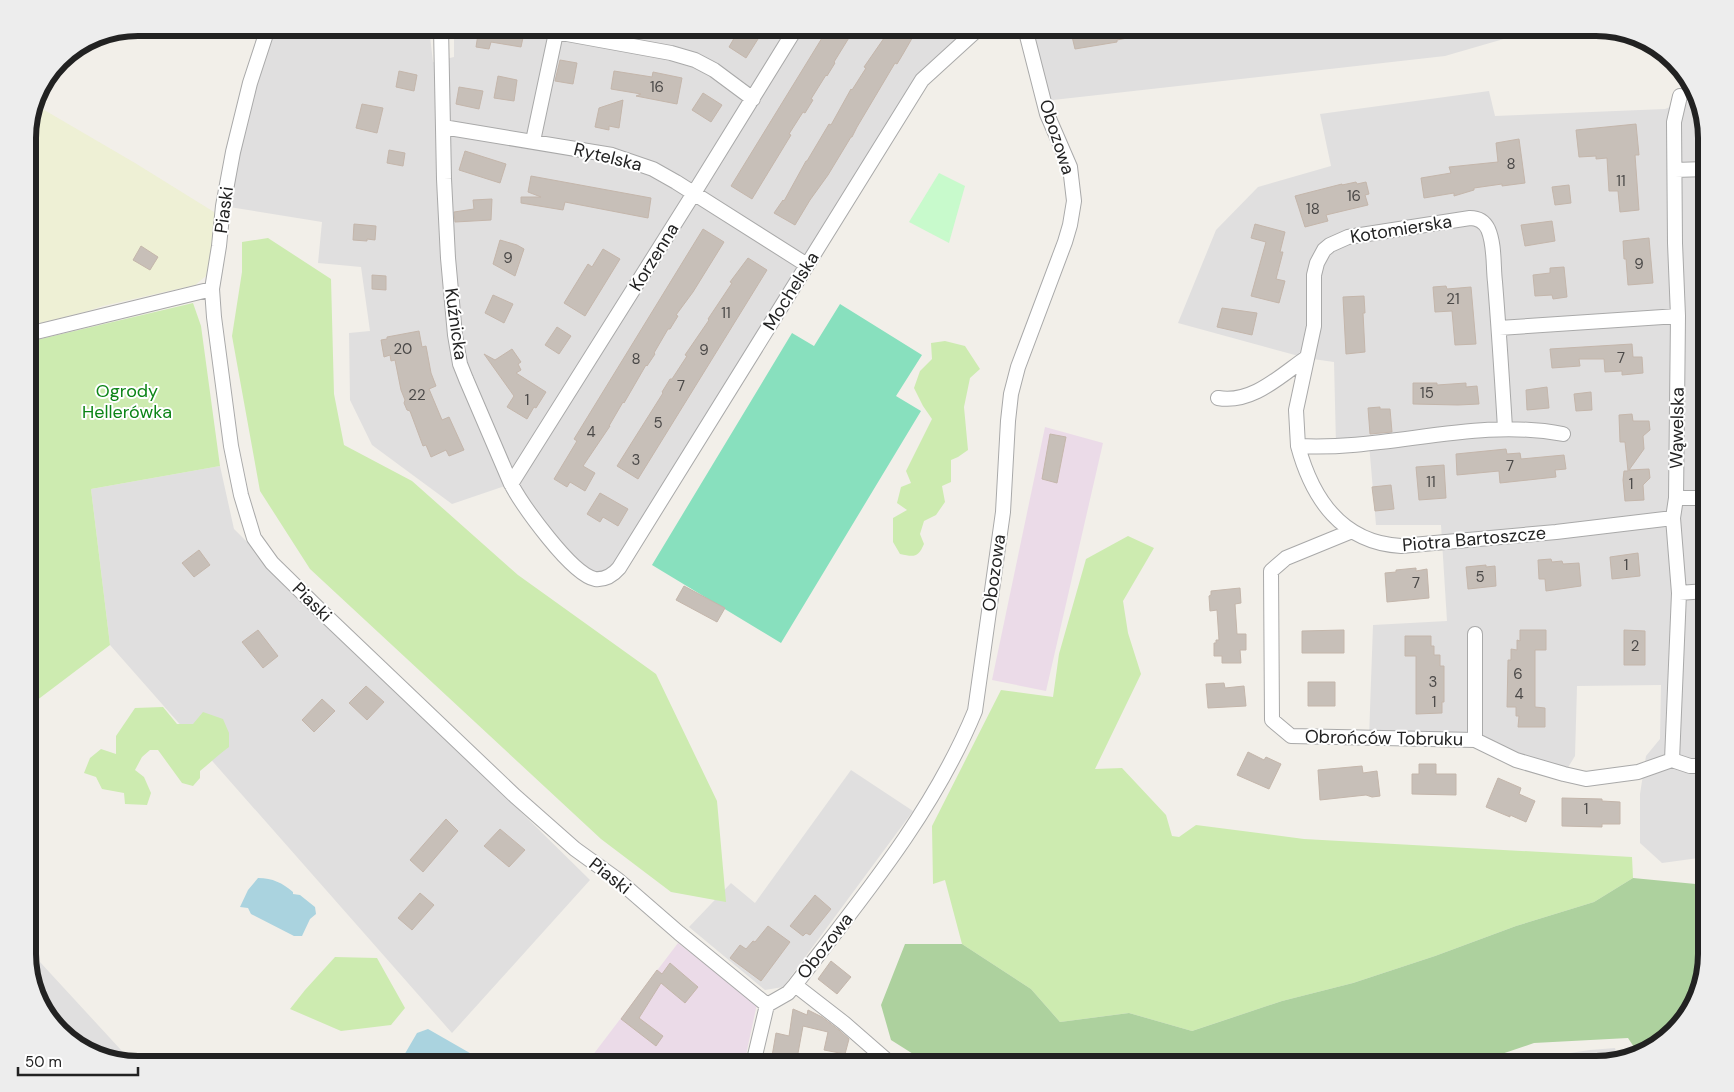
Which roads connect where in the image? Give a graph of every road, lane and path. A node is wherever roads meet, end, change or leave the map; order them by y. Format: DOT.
graph roads {
  1 [pos="265,36"];
  2 [pos="441,36"];
  3 [pos="556,36"];
  4 [pos="587,36"];
  5 [pos="791,36"];
  6 [pos="970,36"];
  7 [pos="1027,36"];
  8 [pos="1680,96"];
  9 [pos="753,99"];
  10 [pos="442,127"];
  11 [pos="532,141"];
  12 [pos="1698,169"];
  13 [pos="1675,170"];
  14 [pos="694,193"];
  15 [pos="807,265"];
  16 [pos="212,289"];
  17 [pos="1678,316"];
  18 [pos="1499,328"];
  19 [pos="36,332"];
  20 [pos="1306,358"];
  21 [pos="1218,398"];
  22 [pos="1505,428"];
  23 [pos="1563,434"];
  24 [pos="1298,446"];
  25 [pos="510,484"];
  26 [pos="1676,498"];
  27 [pos="1698,498"];
  28 [pos="1673,518"];
  29 [pos="1352,531"];
  30 [pos="619,568"];
  31 [pos="1698,592"];
  32 [pos="1679,593"];
  33 [pos="1475,634"];
  34 [pos="1475,740"];
  35 [pos="1672,760"];
  36 [pos="1698,766"];
  37 [pos="795,985"];
  38 [pos="767,1005"];
  39 [pos="755,1056"];
  40 [pos="882,1056"];
  1 -- 16 [label="street, Piaski"];
  2 -- 10 [label="street, Kuźnicka"];
  3 -- 11 [label="street"];
  4 -- 9 [label="street"];
  5 -- 9 [label="street, Korzenna"];
  6 -- 15 [label="street, Mochelska"];
  7 -- 37 [label="street, Obozowa"];
  8 -- 13 [label="street, Wąwelska"];
  9 -- 14 [label="street, Korzenna"];
  10 -- 11 [label="street, Rytelska"];
  10 -- 25 [label="street, Kuźnicka"];
  11 -- 14 [label="street, Rytelska"];
  12 -- 13 [label="street"];
  13 -- 17 [label="street, Wąwelska"];
  14 -- 15 [label="street, Rytelska"];
  14 -- 25 [label="street, Korzenna"];
  15 -- 30 [label="street, Mochelska"];
  16 -- 19 [label="street"];
  16 -- 38 [label="street, Piaski"];
  17 -- 18 [label="street"];
  17 -- 26 [label="street, Wąwelska"];
  18 -- 20 [label="street, Kotomierska"];
  18 -- 22 [label="street, Kotomierska"];
  20 -- 21 [label="street"];
  20 -- 24 [label="street, Kotomierska"];
  22 -- 23 [label="street"];
  22 -- 24 [label="street"];
  24 -- 29 [label="street, Piotra Bartoszcze"];
  25 -- 30 [label="street, Kuźnicka"];
  26 -- 27 [label="street"];
  26 -- 28 [label="street, Wąwelska"];
  28 -- 29 [label="street, Piotra Bartoszcze"];
  28 -- 32 [label="street, Wąwelska"];
  29 -- 34 [label="street, Obrońców Tobruku"];
  31 -- 32 [label="street"];
  32 -- 35 [label="street, Wąwelska"];
  33 -- 34 [label="street"];
  34 -- 35 [label="street, Obrońców Tobruku"];
  35 -- 36 [label="street"];
  37 -- 38 [label="street, Obozowa"];
  37 -- 40 [label="street"];
  38 -- 39 [label="street"];
}
